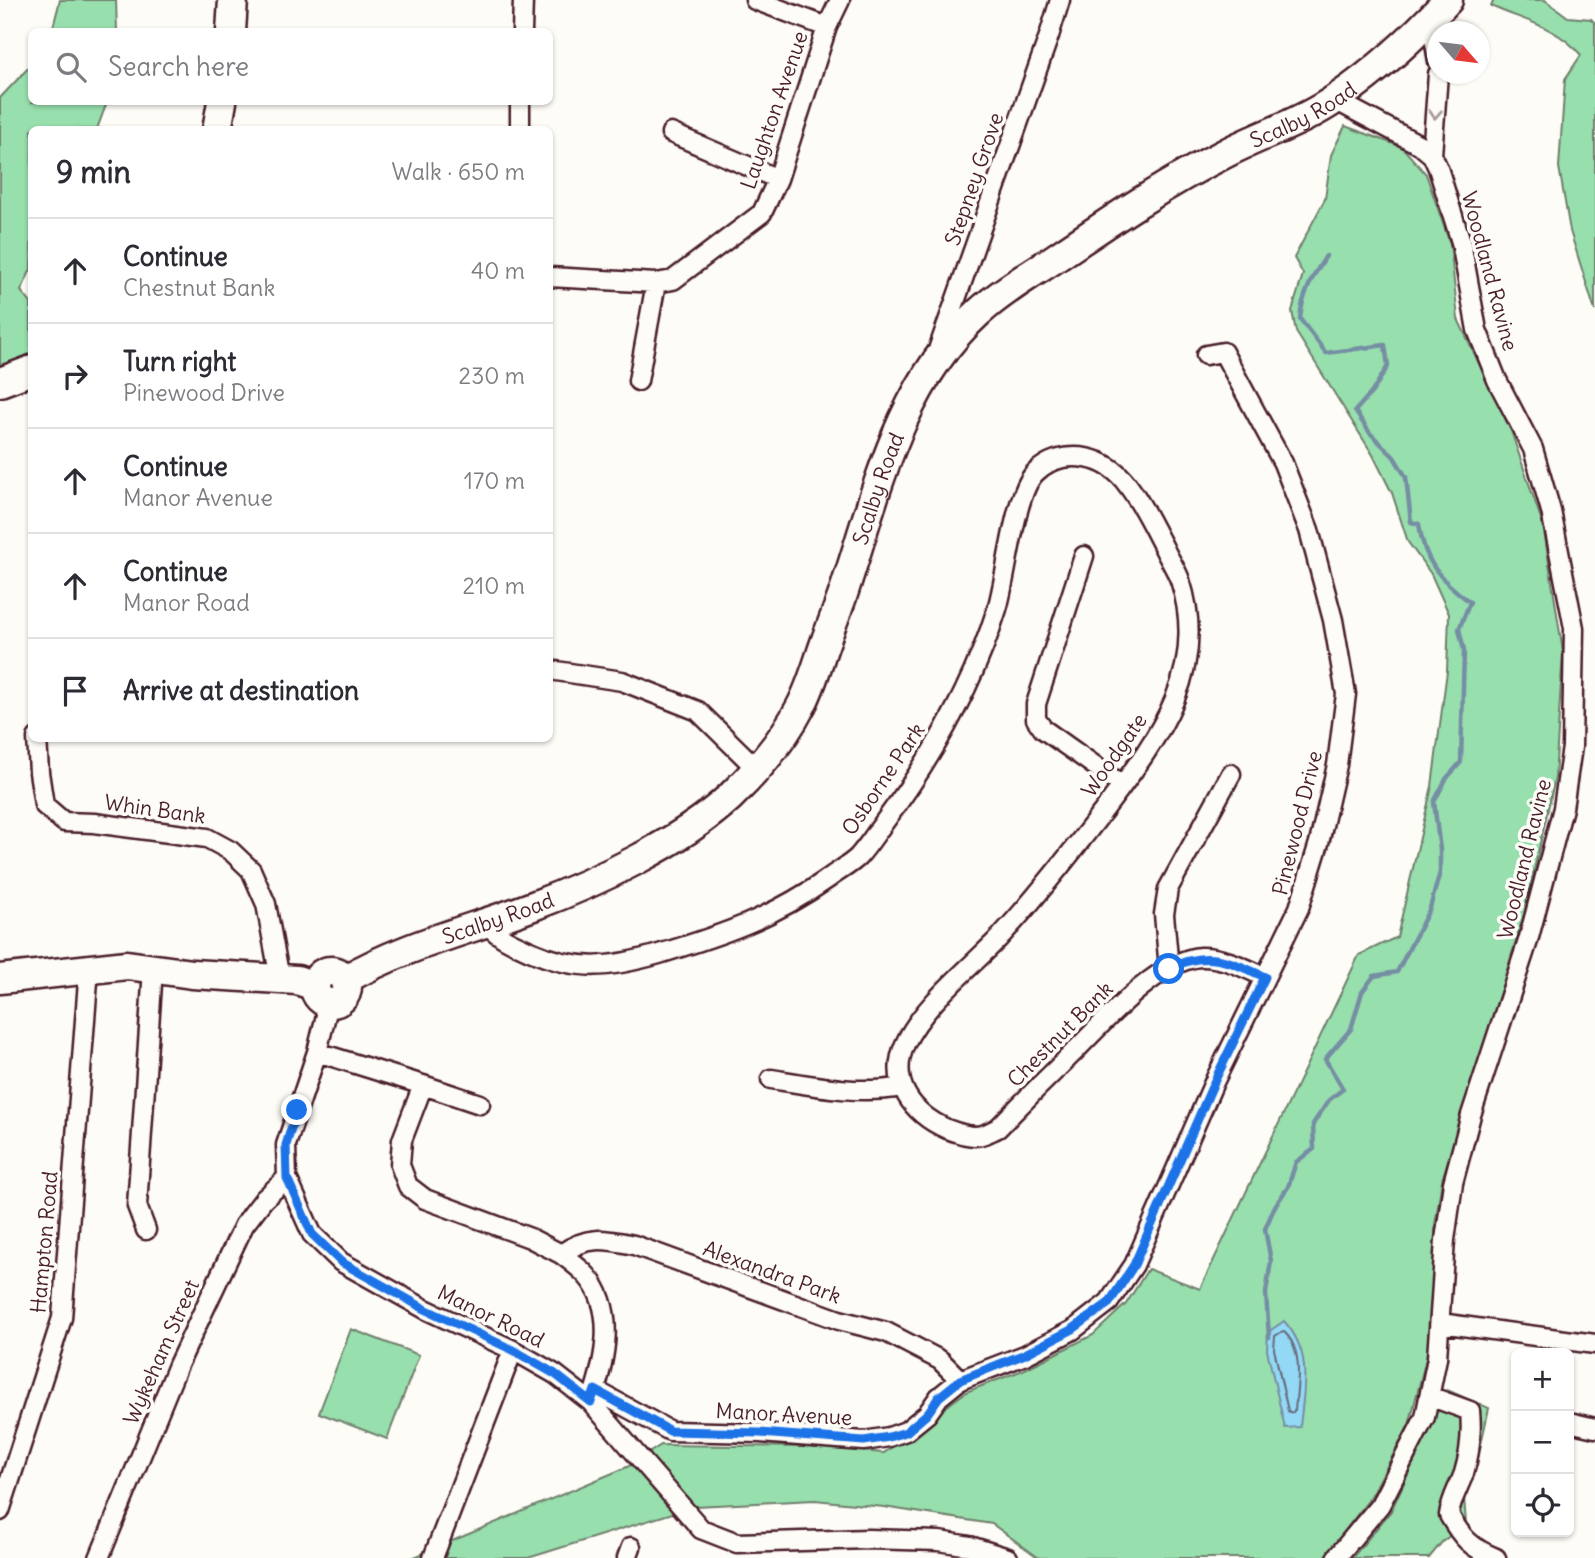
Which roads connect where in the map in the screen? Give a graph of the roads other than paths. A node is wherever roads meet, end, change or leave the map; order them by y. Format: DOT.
graph roads {
  1 [pos="233,0"];
  2 [pos="523,0"];
  3 [pos="754,0"];
  4 [pos="840,0"];
  5 [pos="1040,0"];
  6 [pos="1448,0"];
  7 [pos="1059,3"];
  8 [pos="1429,21"];
  9 [pos="1427,23"];
  10 [pos="827,27"];
  11 [pos="231,28"];
  12 [pos="522,28"];
  13 [pos="1437,84"];
  14 [pos="1335,100"];
  15 [pos="221,105"];
  16 [pos="520,105"];
  17 [pos="218,126"];
  18 [pos="520,126"];
  19 [pos="671,132"];
  20 [pos="1432,155"];
  21 [pos="778,179"];
  22 [pos="553,277"];
  23 [pos="656,284"];
  24 [pos="1206,355"];
  25 [pos="28,372"];
  26 [pos="928,372"];
  27 [pos="638,381"];
  28 [pos="0,382"];
  29 [pos="1046,464"];
  30 [pos="1084,556"];
  31 [pos="553,670"];
  32 [pos="37,742"];
  33 [pos="756,768"];
  34 [pos="1231,774"];
  35 [pos="1122,785"];
  36 [pos="485,922"];
  37 [pos="89,968"];
  38 [pos="153,969"];
  39 [pos="1169,969"];
  40 [pos="1265,977"];
  41 [pos="0,979"];
  42 [pos="280,979"];
  43 [pos="322,994"];
  44 [pos="317,1052"];
  45 [pos="771,1079"];
  46 [pos="423,1085"];
  47 [pos="902,1087"];
  48 [pos="480,1104"];
  49 [pos="287,1178"];
  50 [pos="146,1230"];
  51 [pos="561,1254"];
  52 [pos="1440,1323"];
  53 [pos="1595,1343"];
  54 [pos="513,1350"];
  55 [pos="960,1380"];
  56 [pos="593,1396"];
  57 [pos="1429,1396"];
  58 [pos="1574,1424"];
  59 [pos="1595,1428"];
  60 [pos="0,1511"];
  61 [pos="868,1539"];
  62 [pos="734,1551"];
  63 [pos="434,1556"];
  64 [pos="99,1558"];
  65 [pos="862,1558"];
  66 [pos="1006,1558"];
  67 [pos="1336,1558"];
  68 [pos="1496,1558"];
  1 -- 11 [label="highway"];
  2 -- 12 [label="street"];
  3 -- 10 [label="street"];
  4 -- 10 [label="street, Laughton Avenue"];
  5 -- 7 [label="street"];
  6 -- 8 [label="highway, Scalby Road"];
  7 -- 26 [label="street, Stepney Grove"];
  9 -- 14 [label="highway, Scalby Road"];
  10 -- 21 [label="street, Laughton Avenue"];
  13 -- 20 [label="street, Woodland Ravine, one-way"];
  14 -- 20 [label="street"];
  14 -- 26 [label="highway, Scalby Road"];
  15 -- 17 [label="highway"];
  16 -- 18 [label="street"];
  19 -- 21 [label="street"];
  20 -- 52 [label="street, Woodland Ravine"];
  21 -- 23 [label="street, Laughton Avenue"];
  22 -- 23 [label="street, Laughton Avenue"];
  23 -- 27 [label="street"];
  24 -- 40 [label="street, Pinewood Drive"];
  25 -- 28 [label="highway"];
  26 -- 33 [label="highway, Scalby Road"];
  29 -- 35 [label="street, Woodgate"];
  29 -- 36 [label="street, Osborne Park"];
  30 -- 35 [label="street"];
  31 -- 33 [label="street"];
  32 -- 42 [label="street, Whin Bank"];
  33 -- 36 [label="highway, Scalby Road"];
  34 -- 39 [label="street"];
  35 -- 47 [label="street, Woodgate"];
  36 -- 43 [label="highway, Scalby Road"];
  37 -- 38 [label="highway"];
  37 -- 41 [label="highway"];
  37 -- 60 [label="street, Hampton Road"];
  38 -- 42 [label="highway"];
  38 -- 50 [label="street"];
  39 -- 40 [label="street, Chestnut Bank"];
  39 -- 47 [label="street, Chestnut Bank"];
  40 -- 55 [label="street, Pinewood Drive"];
  42 -- 43 [label="highway"];
  43 -- 44 [label="street, Manor Road"];
  44 -- 46 [label="street"];
  44 -- 49 [label="street, Manor Road"];
  45 -- 47 [label="street"];
  46 -- 48 [label="street"];
  46 -- 51 [label="street"];
  49 -- 54 [label="street, Manor Road"];
  49 -- 64 [label="street, Wykeham Street"];
  51 -- 55 [label="street, Alexandra Park"];
  51 -- 56 [label="street"];
  52 -- 53 [label="street"];
  52 -- 57 [label="street, Woodland Ravine"];
  54 -- 56 [label="street, Manor Road"];
  54 -- 63 [label="street"];
  55 -- 56 [label="street, Manor Avenue"];
  56 -- 62 [label="street, Manor Road"];
  57 -- 67 [label="street, Woodland Ravine"];
  57 -- 68 [label="street"];
  58 -- 59 [label="street"];
  61 -- 62 [label="street, Manor Road"];
  61 -- 65 [label="street"];
  61 -- 66 [label="street, Manor Road"];
}
